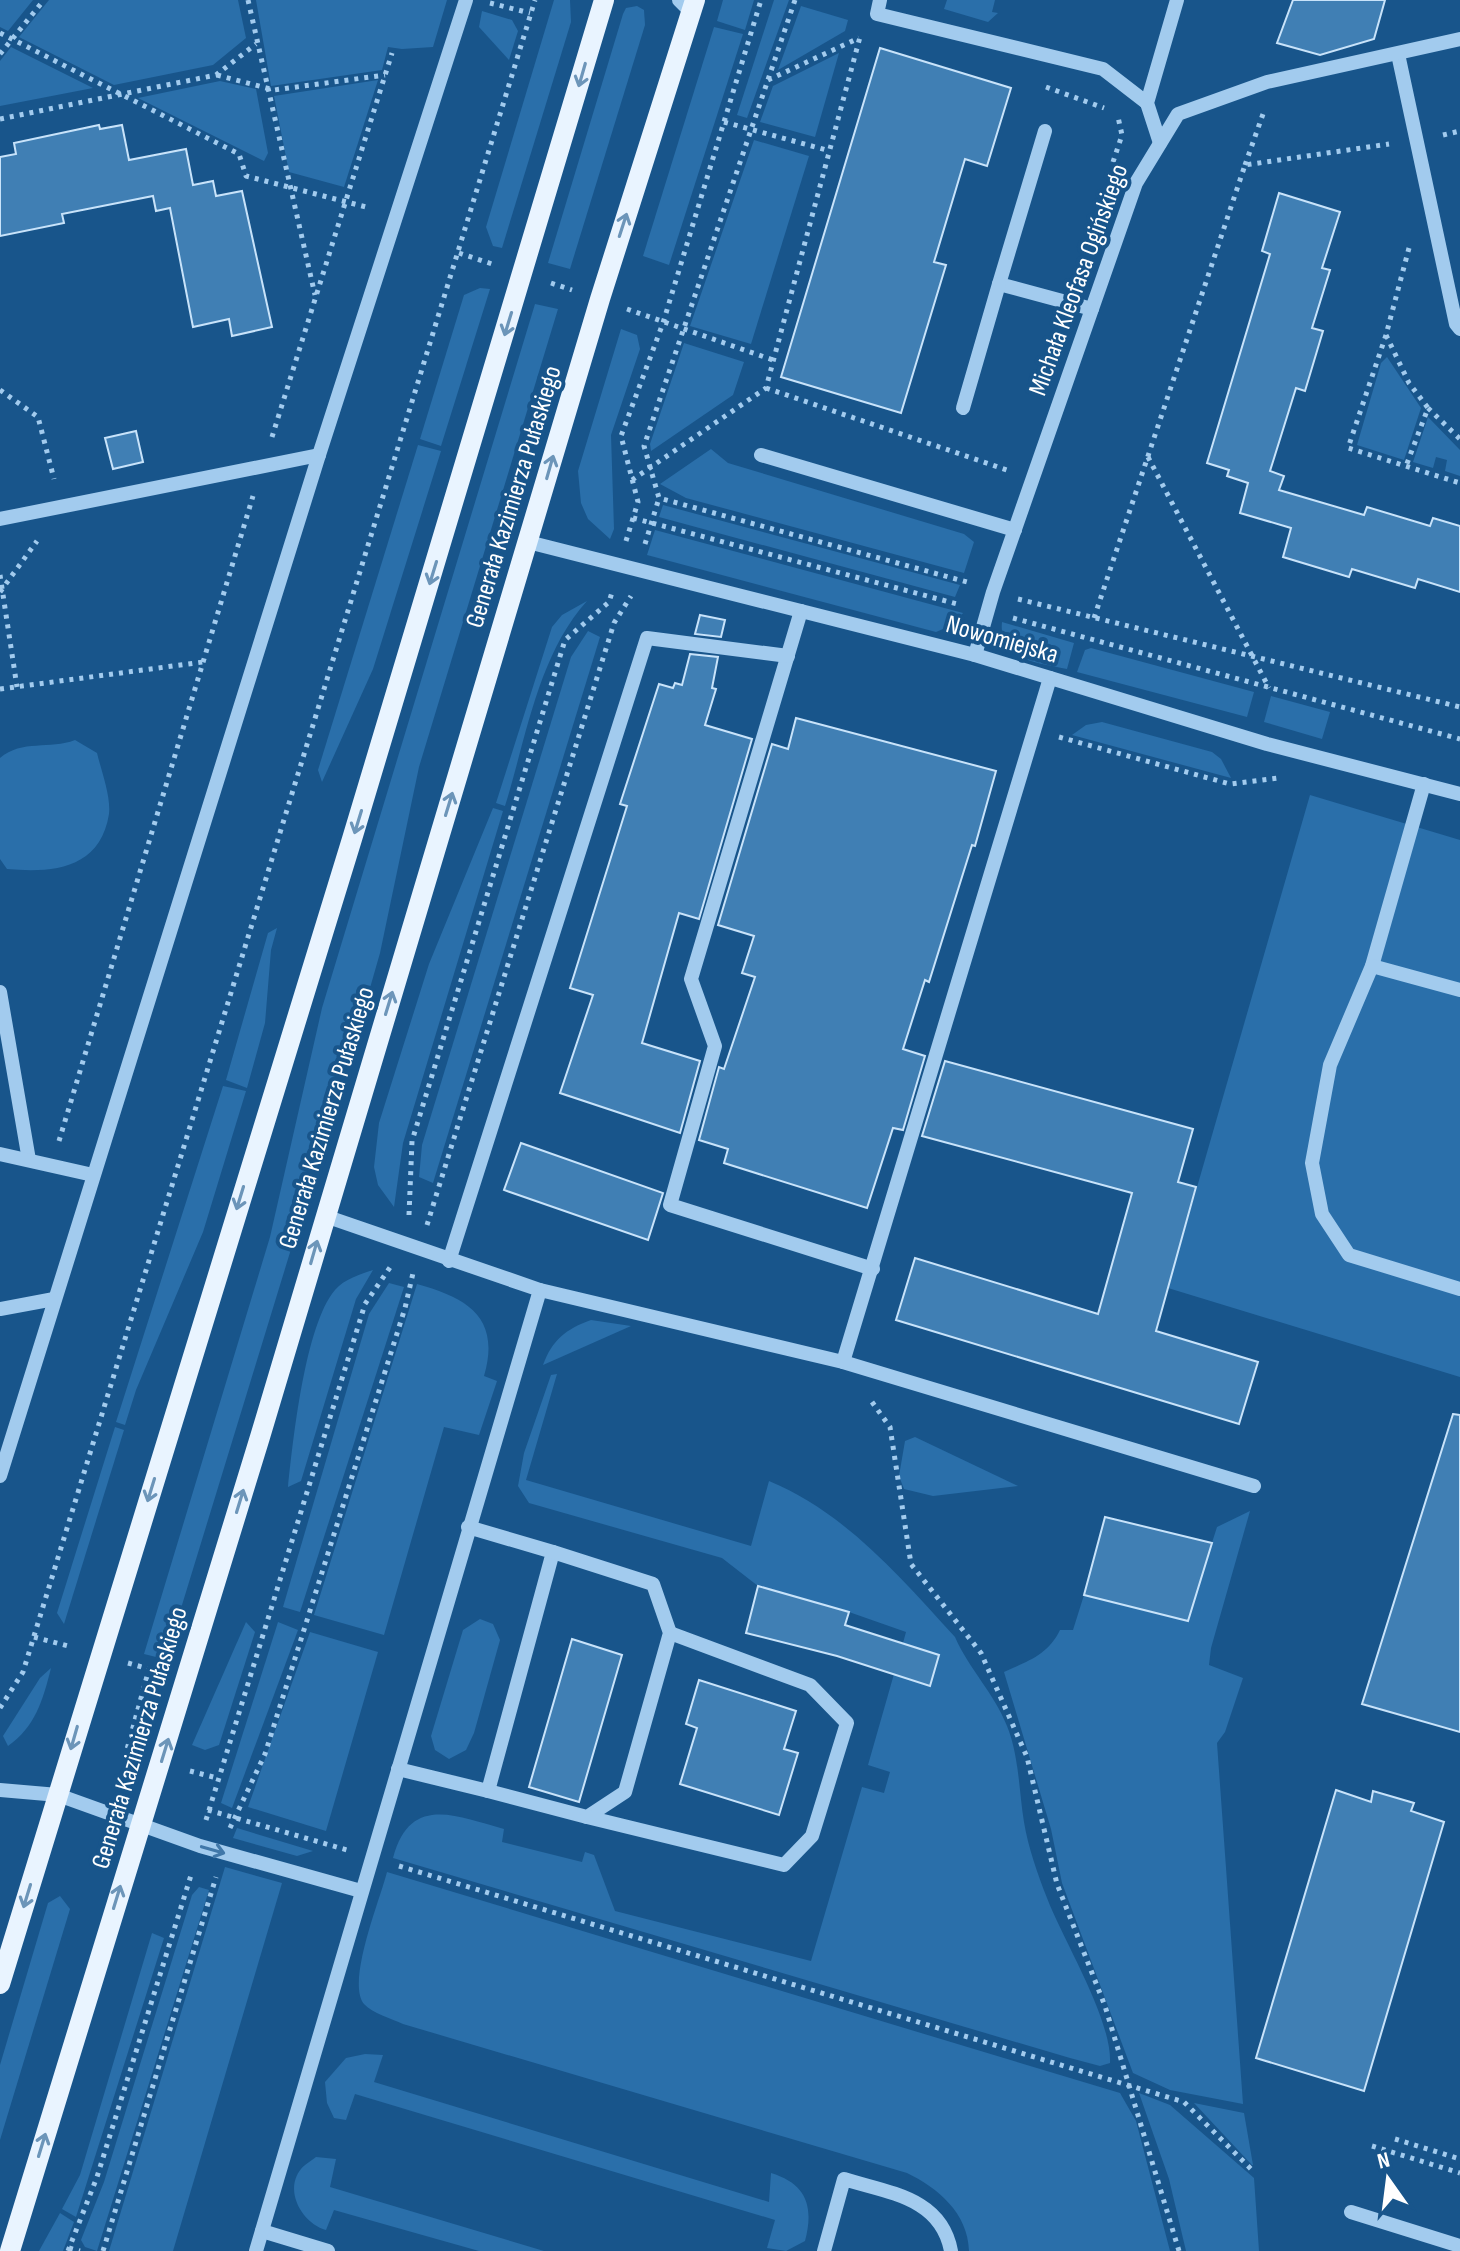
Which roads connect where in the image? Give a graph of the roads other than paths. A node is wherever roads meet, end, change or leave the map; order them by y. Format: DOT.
graph roads {
  1 [pos="466,0"];
  2 [pos="604,0"];
  3 [pos="880,0"];
  4 [pos="1177,0"];
  5 [pos="688,4"];
  6 [pos="1460,39"];
  7 [pos="1398,54"];
  8 [pos="1147,103"];
  9 [pos="1045,131"];
  10 [pos="1160,143"];
  11 [pos="999,284"];
  12 [pos="1092,309"];
  13 [pos="1460,329"];
  14 [pos="963,408"];
  15 [pos="319,455"];
  16 [pos="761,455"];
  17 [pos="0,519"];
  18 [pos="1015,530"];
  19 [pos="528,542"];
  20 [pos="801,611"];
  21 [pos="975,655"];
  22 [pos="788,656"];
  23 [pos="1050,678"];
  24 [pos="1424,784"];
  25 [pos="1460,794"];
  26 [pos="1372,966"];
  27 [pos="1460,990"];
  28 [pos="0,992"];
  29 [pos="0,1154"];
  30 [pos="29,1160"];
  31 [pos="93,1175"];
  32 [pos="325,1216"];
  33 [pos="449,1261"];
  34 [pos="873,1269"];
  35 [pos="1460,1289"];
  36 [pos="540,1290"];
  37 [pos="54,1299"];
  38 [pos="0,1309"];
  39 [pos="843,1362"];
  40 [pos="0,1476"];
  41 [pos="1254,1486"];
  42 [pos="468,1527"];
  43 [pos="553,1552"];
  44 [pos="670,1633"];
  45 [pos="398,1769"];
  46 [pos="0,1790"];
  47 [pos="488,1791"];
  48 [pos="58,1795"];
  49 [pos="587,1817"];
  50 [pos="140,1824"];
  51 [pos="361,1891"];
  52 [pos="0,1984"];
  53 [pos="1351,2212"];
  54 [pos="262,2231"];
  55 [pos="1460,2246"];
  56 [pos="10,2251"];
  57 [pos="256,2251"];
  58 [pos="328,2251"];
  59 [pos="824,2251"];
  60 [pos="951,2251"];
  1 -- 15 [label="street"];
  2 -- 48 [label="main road, one-way"];
  3 -- 8 [label="street"];
  4 -- 8 [label="street"];
  19 -- 5 [label="main road, Generała Kazimierza Pułaskiego, one-way"];
  6 -- 7 [label="street, Michała Kleofasa Ogińskiego"];
  7 -- 10 [label="street, Michała Kleofasa Ogińskiego"];
  7 -- 13 [label="street"];
  8 -- 10 [label="street"];
  9 -- 11 [label="street"];
  10 -- 12 [label="street, Michała Kleofasa Ogińskiego"];
  11 -- 12 [label="street"];
  11 -- 14 [label="street"];
  12 -- 18 [label="street, Michała Kleofasa Ogińskiego"];
  15 -- 17 [label="street"];
  15 -- 31 [label="street"];
  16 -- 18 [label="street"];
  18 -- 21 [label="street, Michała Kleofasa Ogińskiego"];
  19 -- 20 [label="street, Nowomiejska"];
  32 -- 19 [label="main road, Generała Kazimierza Pułaskiego, one-way"];
  20 -- 21 [label="street, Nowomiejska"];
  20 -- 22 [label="street"];
  21 -- 23 [label="street, Nowomiejska"];
  22 -- 33 [label="street"];
  22 -- 34 [label="street"];
  23 -- 24 [label="street, Nowomiejska"];
  23 -- 34 [label="street"];
  24 -- 25 [label="street, Nowomiejska"];
  24 -- 26 [label="street"];
  26 -- 27 [label="street"];
  26 -- 35 [label="street"];
  28 -- 30 [label="street"];
  29 -- 30 [label="street"];
  30 -- 31 [label="street"];
  31 -- 37 [label="street"];
  32 -- 33 [label="street"];
  50 -- 32 [label="main road, Generała Kazimierza Pułaskiego, one-way"];
  33 -- 36 [label="street"];
  34 -- 39 [label="street"];
  36 -- 39 [label="street"];
  36 -- 42 [label="street"];
  37 -- 38 [label="street"];
  37 -- 40 [label="street"];
  39 -- 41 [label="street"];
  42 -- 43 [label="street"];
  42 -- 45 [label="street"];
  43 -- 44 [label="street"];
  43 -- 47 [label="street"];
  44 -- 49 [label="street"];
  44 -- 49 [label="street"];
  45 -- 47 [label="street"];
  45 -- 51 [label="street"];
  46 -- 48 [label="street"];
  47 -- 49 [label="street"];
  48 -- 50 [label="street"];
  48 -- 52 [label="main road, one-way"];
  50 -- 51 [label="street, one-way"];
  56 -- 50 [label="main road, Generała Kazimierza Pułaskiego, one-way"];
  51 -- 54 [label="street"];
  53 -- 55 [label="street"];
  54 -- 57 [label="street"];
  54 -- 58 [label="street"];
  59 -- 60 [label="street"];
}
